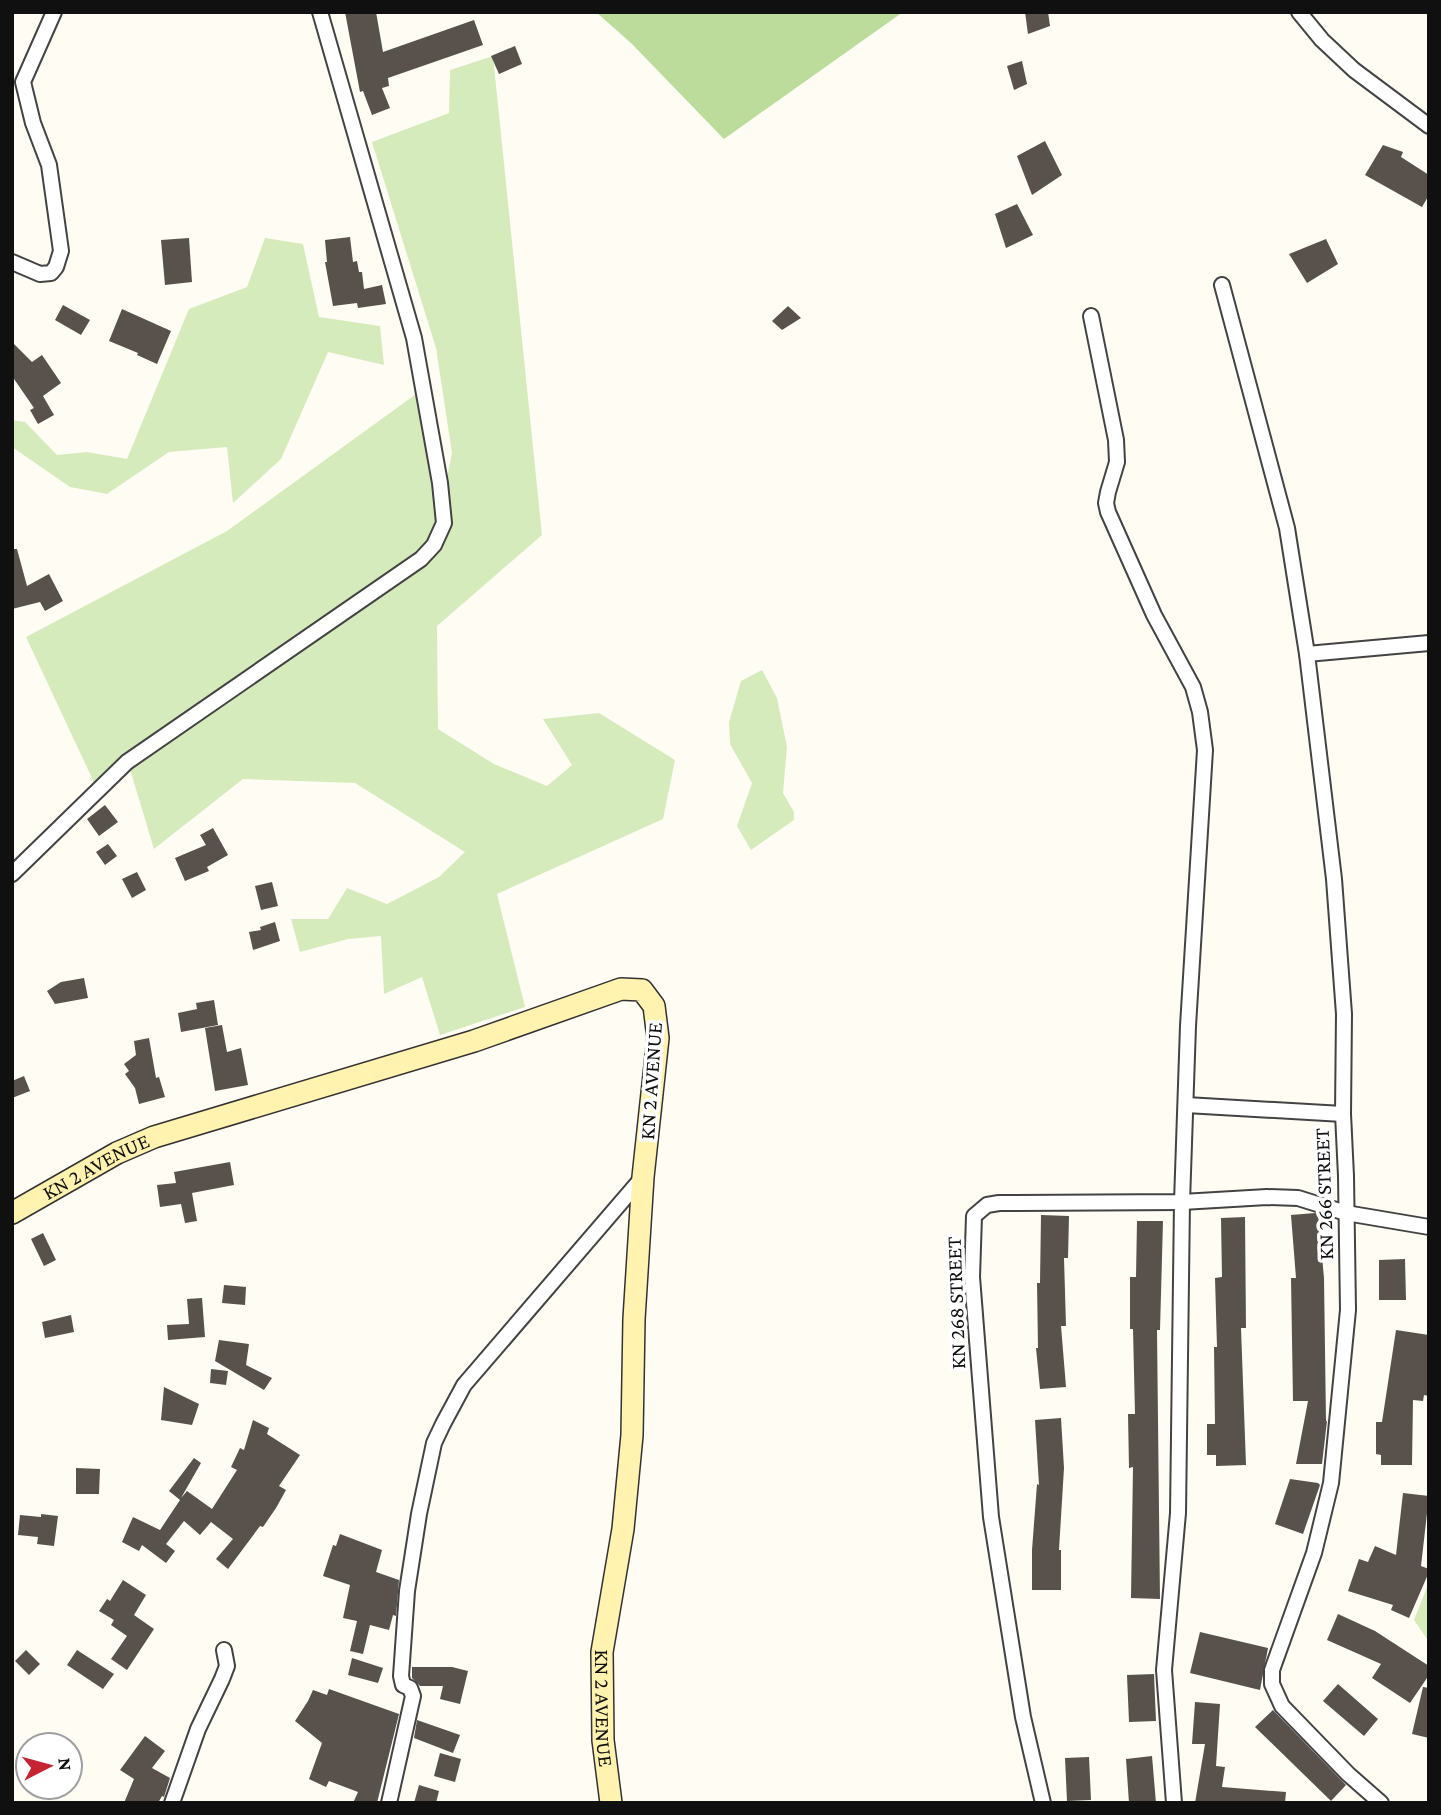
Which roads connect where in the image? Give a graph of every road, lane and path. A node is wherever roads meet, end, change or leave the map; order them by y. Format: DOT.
graph roads {
  1 [pos="54,12"];
  2 [pos="320,12"];
  3 [pos="1299,12"];
  4 [pos="17,85"];
  5 [pos="1429,126"];
  6 [pos="12,262"];
  7 [pos="1222,285"];
  8 [pos="1091,316"];
  9 [pos="1429,643"];
  10 [pos="1307,654"];
  11 [pos="12,874"];
  12 [pos="1186,1105"];
  13 [pos="1343,1115"];
  14 [pos="643,1177"];
  15 [pos="1182,1202"];
  16 [pos="12,1213"];
  17 [pos="1346,1213"];
  18 [pos="1429,1227"];
  19 [pos="224,1650"];
  20 [pos="172,1803"];
  21 [pos="389,1803"];
  22 [pos="611,1803"];
  23 [pos="1043,1803"];
  24 [pos="1174,1803"];
  25 [pos="1381,1803"];
  1 -- 4 [label="street"];
  2 -- 11 [label="street"];
  3 -- 5 [label="street"];
  4 -- 6 [label="street"];
  7 -- 10 [label="street, KN 266 STREET"];
  8 -- 12 [label="street"];
  9 -- 10 [label="street"];
  10 -- 13 [label="street, KN 266 STREET"];
  12 -- 13 [label="street"];
  12 -- 15 [label="street"];
  13 -- 17 [label="street, KN 266 STREET"];
  14 -- 16 [label="main road, KN 2 AVENUE"];
  14 -- 21 [label="street"];
  14 -- 22 [label="main road, KN 2 AVENUE"];
  15 -- 17 [label="street, KN 268 STREET"];
  15 -- 23 [label="street, KN 268 STREET"];
  15 -- 24 [label="street"];
  17 -- 18 [label="street, KN 268 STREET"];
  17 -- 25 [label="street, KN 266 STREET"];
  19 -- 20 [label="street"];
}
